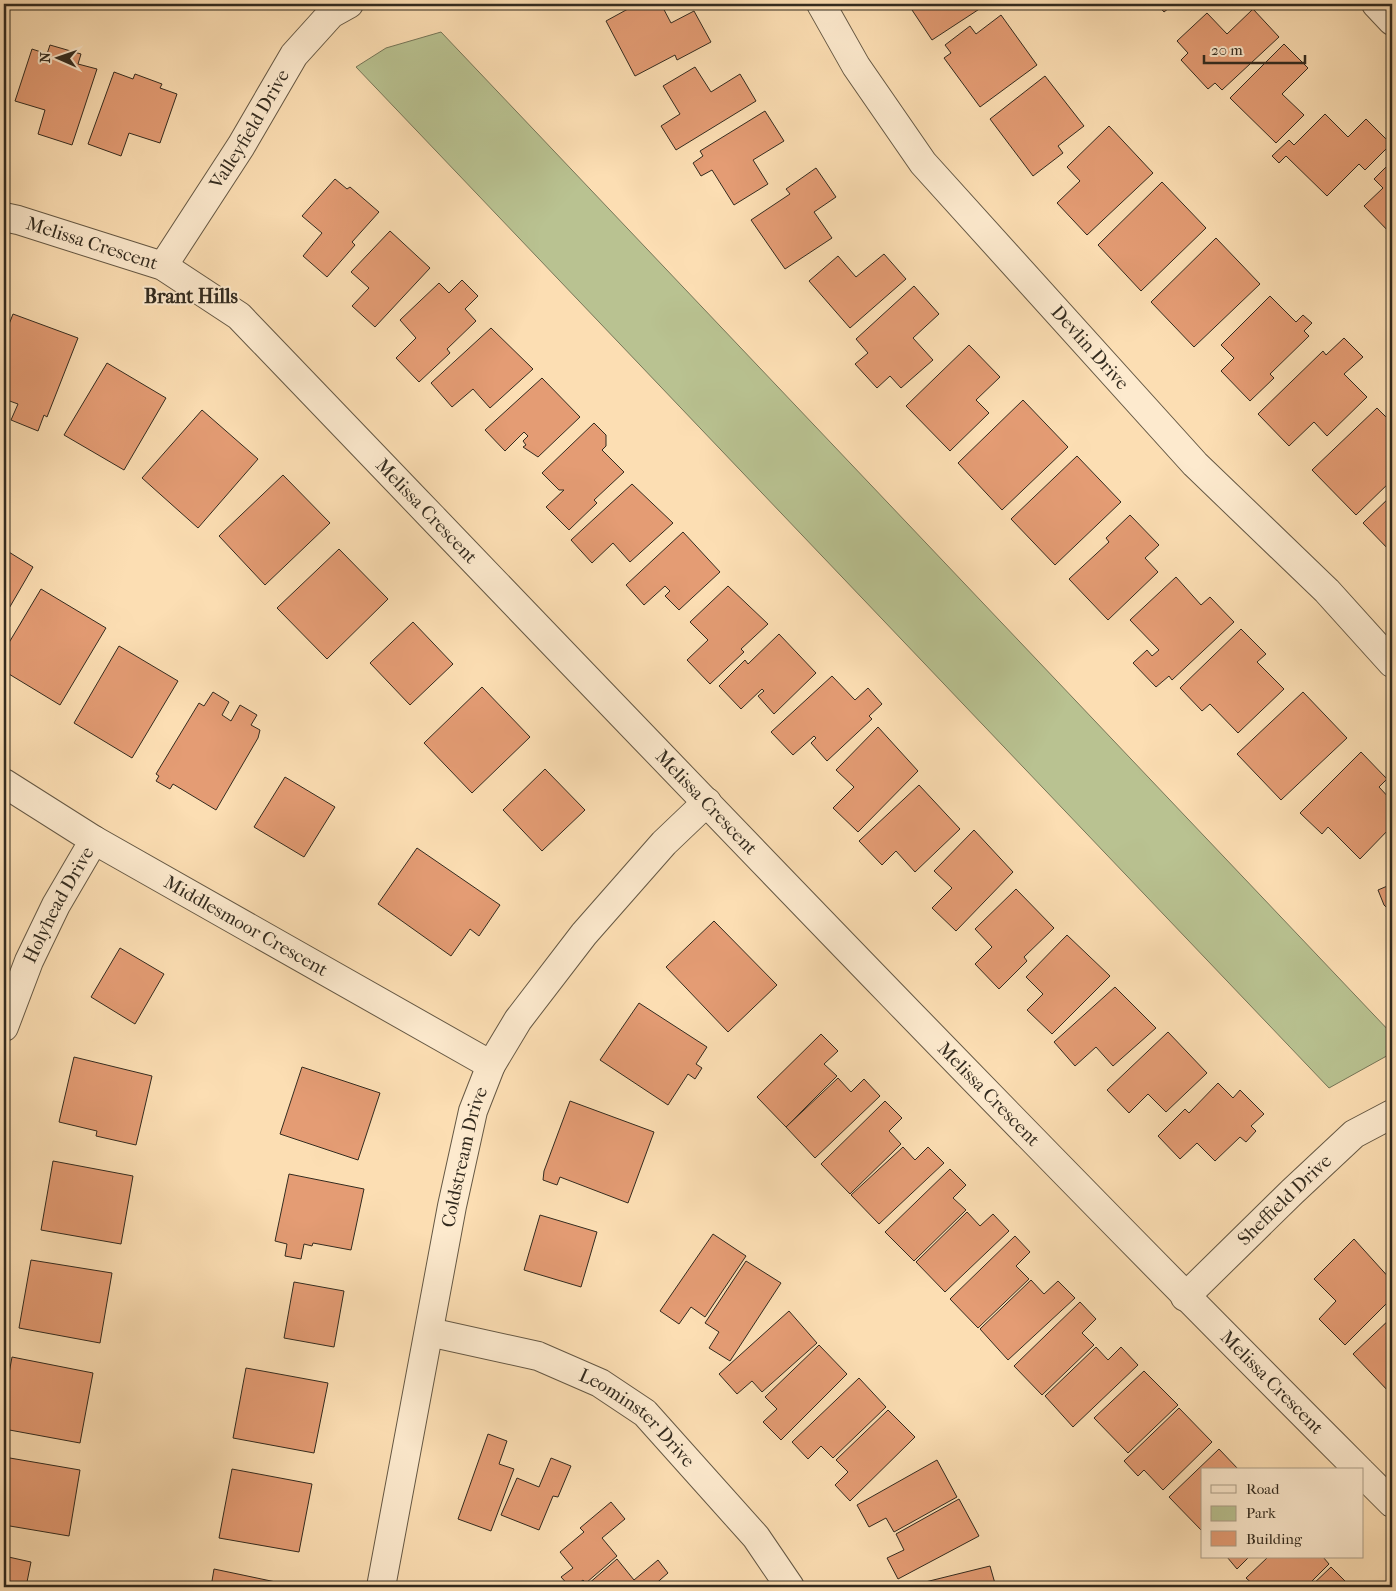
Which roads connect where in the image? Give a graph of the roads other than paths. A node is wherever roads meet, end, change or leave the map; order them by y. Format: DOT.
graph roads {
  1 [pos="349,4"];
  2 [pos="821,4"];
  3 [pos="1376,4"];
  4 [pos="1392,21"];
  5 [pos="4,217"];
  6 [pos="163,266"];
  7 [pos="1392,663"];
  8 [pos="4,783"];
  9 [pos="707,802"];
  10 [pos="94,840"];
  11 [pos="4,1027"];
  12 [pos="490,1065"];
  13 [pos="1392,1114"];
  14 [pos="1186,1296"];
  15 [pos="429,1332"];
  16 [pos="1357,1468"];
  17 [pos="1364,1475"];
  18 [pos="1392,1503"];
  19 [pos="381,1587"];
  20 [pos="790,1587"];
  1 -- 6 [label="street, Valleyfield Drive"];
  2 -- 7 [label="street, Devlin Drive"];
  3 -- 4 [label="street"];
  5 -- 6 [label="street, Melissa Crescent"];
  6 -- 9 [label="street, Melissa Crescent"];
  8 -- 10 [label="street, Middlesmoor Crescent"];
  9 -- 12 [label="street, Coldstream Drive"];
  9 -- 14 [label="street, Melissa Crescent"];
  10 -- 11 [label="street, Holyhead Drive"];
  10 -- 12 [label="street, Middlesmoor Crescent"];
  12 -- 15 [label="street, Coldstream Drive"];
  13 -- 14 [label="street, Sheffield Drive"];
  14 -- 16 [label="street, Melissa Crescent"];
  15 -- 19 [label="street, Coldstream Drive"];
  15 -- 20 [label="street, Leominster Drive"];
  17 -- 18 [label="street"];
}
